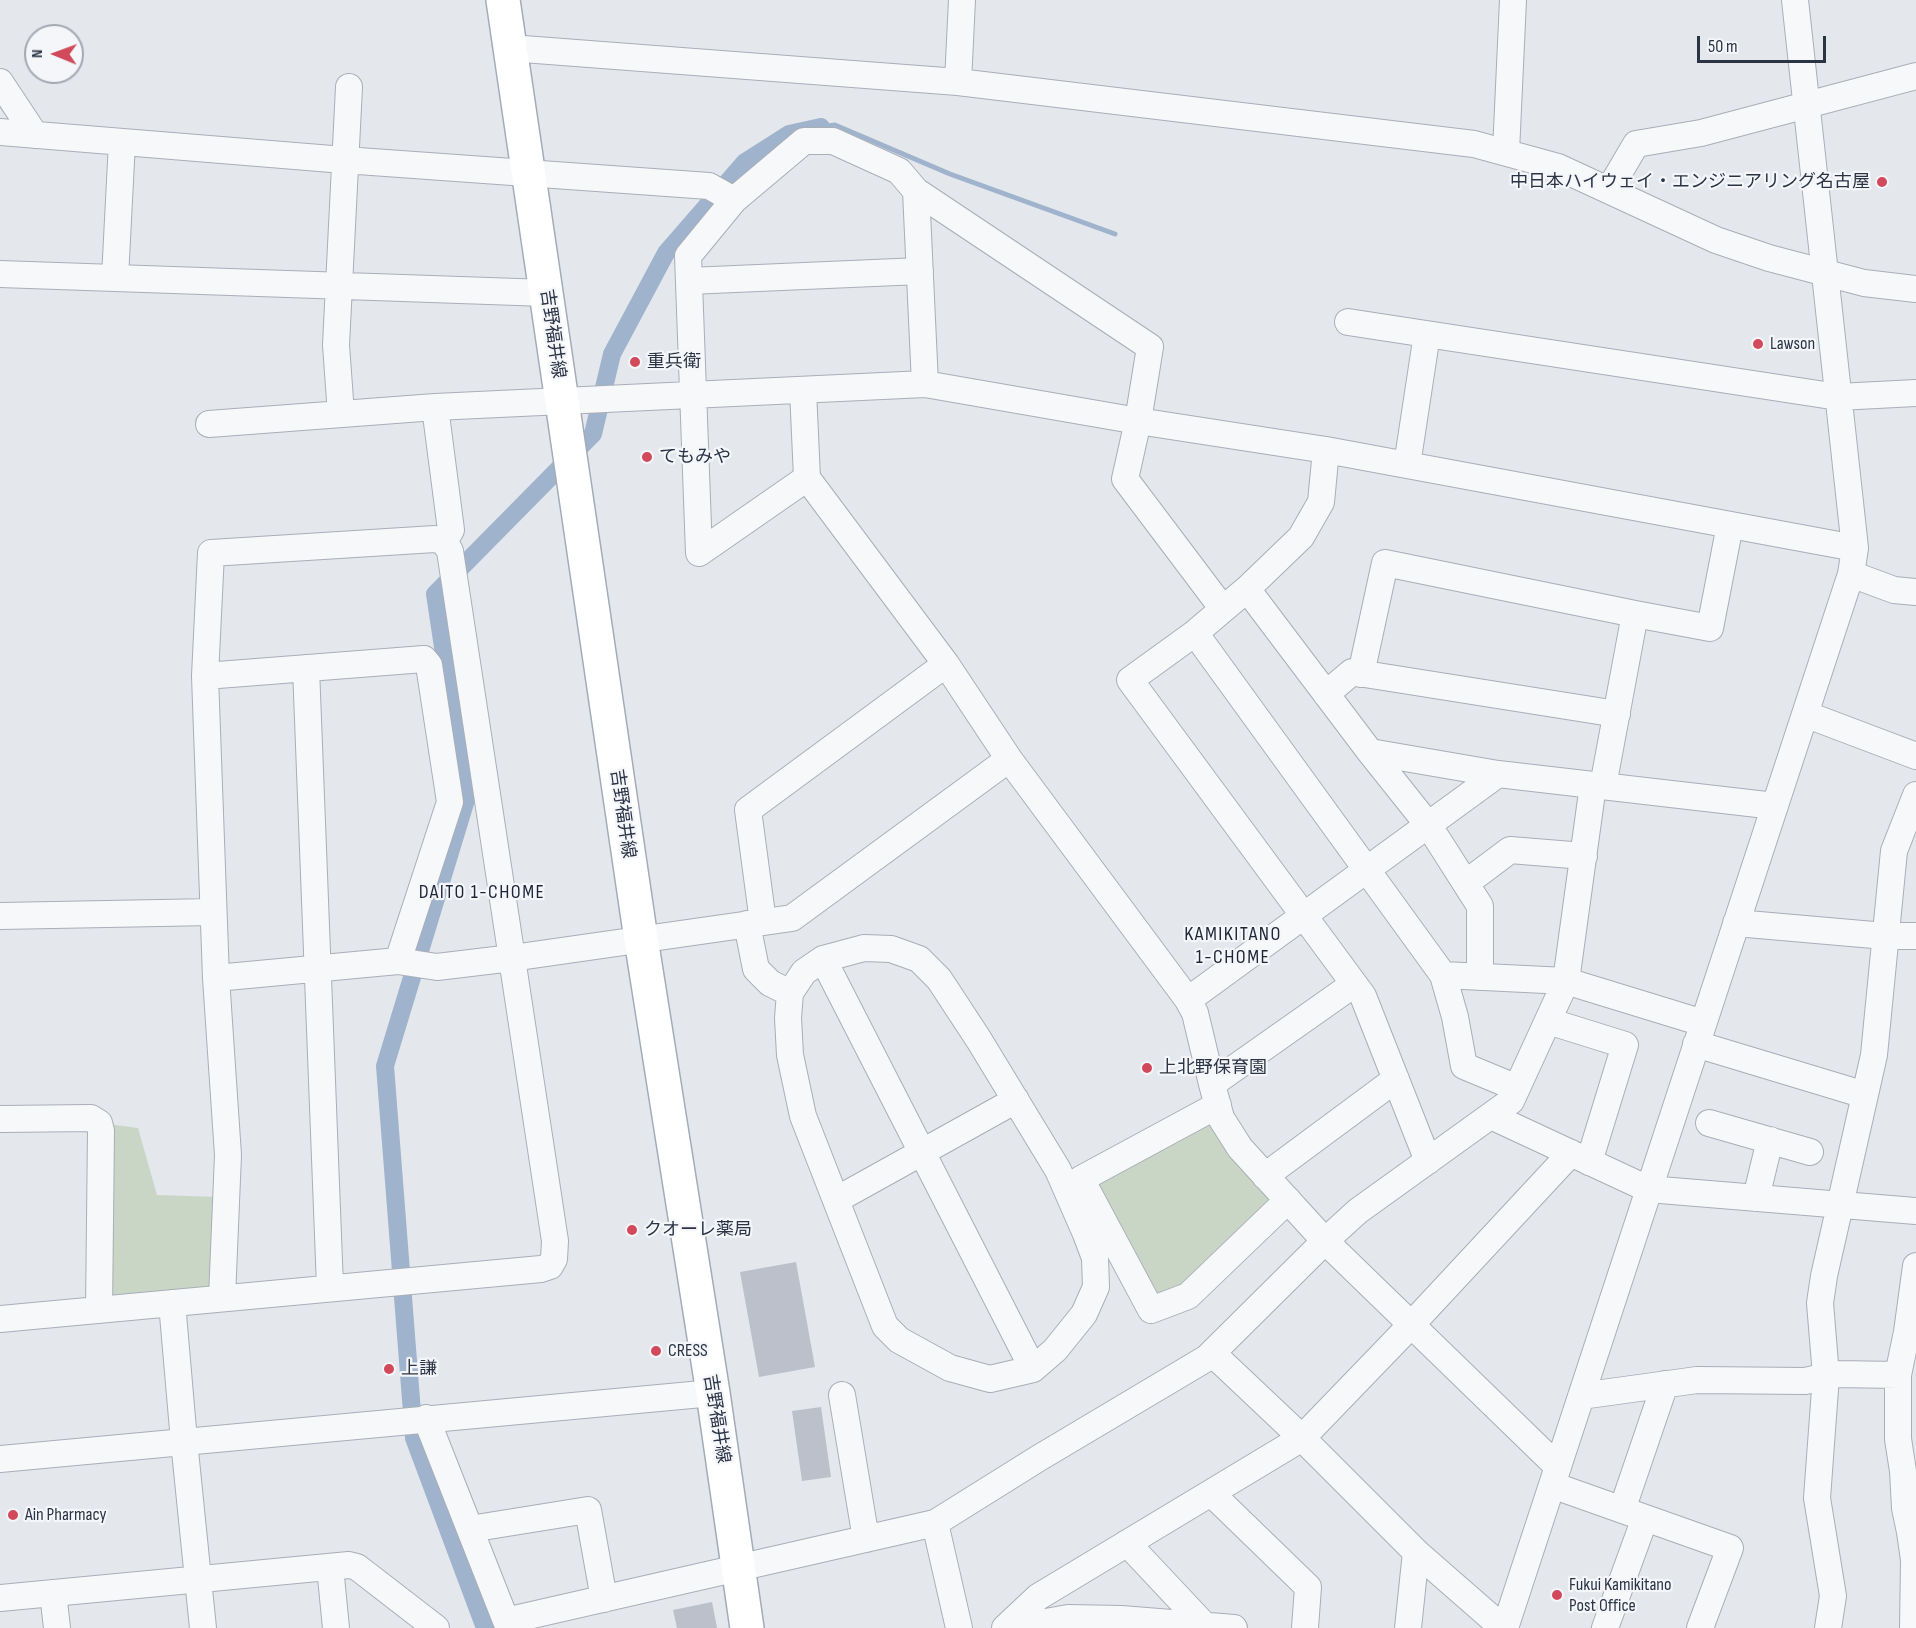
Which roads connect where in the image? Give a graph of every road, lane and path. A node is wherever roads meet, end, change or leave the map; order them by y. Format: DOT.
graph roads {
  1 [pos="503,0"];
  2 [pos="962,0"];
  3 [pos="1513,0"];
  4 [pos="1795,0"];
  5 [pos="510,48"];
  6 [pos="1916,76"];
  7 [pos="0,82"];
  8 [pos="958,82"];
  9 [pos="349,87"];
  10 [pos="1807,105"];
  11 [pos="0,132"];
  12 [pos="35,135"];
  13 [pos="122,142"];
  14 [pos="1506,152"];
  15 [pos="344,160"];
  16 [pos="528,172"];
  17 [pos="1609,190"];
  18 [pos="916,191"];
  19 [pos="734,200"];
  20 [pos="920,271"];
  21 [pos="0,274"];
  22 [pos="1824,274"];
  23 [pos="115,278"];
  24 [pos="689,281"];
  25 [pos="338,285"];
  26 [pos="1916,289"];
  27 [pos="546,293"];
  28 [pos="1348,322"];
  29 [pos="1427,334"];
  30 [pos="925,384"];
  31 [pos="803,390"];
  32 [pos="1916,393"];
  33 [pos="694,395"];
  34 [pos="1838,397"];
  35 [pos="562,401"];
  36 [pos="435,407"];
  37 [pos="341,414"];
  38 [pos="1138,421"];
  39 [pos="209,424"];
  40 [pos="1326,450"];
  41 [pos="1407,465"];
  42 [pos="807,478"];
  43 [pos="1730,525"];
  44 [pos="444,542"];
  45 [pos="1855,548"];
  46 [pos="1851,574"];
  47 [pos="1247,589"];
  48 [pos="1916,592"];
  49 [pos="1223,609"];
  50 [pos="1635,614"];
  51 [pos="1195,633"];
  52 [pos="946,664"];
  53 [pos="306,668"];
  54 [pos="1361,674"];
  55 [pos="205,676"];
  56 [pos="1326,694"];
  57 [pos="1617,714"];
  58 [pos="1805,714"];
  59 [pos="1370,752"];
  60 [pos="1916,756"];
  61 [pos="1009,759"];
  62 [pos="1498,774"];
  63 [pos="1598,785"];
  64 [pos="1916,795"];
  65 [pos="1774,806"];
  66 [pos="1429,826"];
  67 [pos="1584,856"];
  68 [pos="1366,871"];
  69 [pos="1466,883"];
  70 [pos="213,912"];
  71 [pos="0,916"];
  72 [pos="1304,916"];
  73 [pos="755,923"];
  74 [pos="1736,923"];
  75 [pos="1885,936"];
  76 [pos="1916,936"];
  77 [pos="641,939"];
  78 [pos="512,958"];
  79 [pos="823,959"];
  80 [pos="398,961"];
  81 [pos="318,969"];
  82 [pos="1443,975"];
  83 [pos="1480,977"];
  84 [pos="216,978"];
  85 [pos="1566,981"];
  86 [pos="1354,984"];
  87 [pos="790,993"];
  88 [pos="1188,1000"];
  89 [pos="1548,1021"];
  90 [pos="1700,1033"];
  91 [pos="1396,1079"];
  92 [pos="1517,1088"];
  93 [pos="1215,1095"];
  94 [pos="1865,1095"];
  95 [pos="1016,1100"];
  96 [pos="1491,1116"];
  97 [pos="0,1119"];
  98 [pos="1709,1123"];
  99 [pos="1770,1140"];
  100 [pos="922,1152"];
  101 [pos="1810,1152"];
  102 [pos="1580,1157"];
  103 [pos="1428,1161"];
  104 [pos="1265,1176"];
  105 [pos="1648,1189"];
  106 [pos="1756,1198"];
  107 [pos="836,1200"];
  108 [pos="1288,1200"];
  109 [pos="1841,1204"];
  110 [pos="1916,1211"];
  111 [pos="1325,1241"];
  112 [pos="1916,1266"];
  113 [pos="330,1287"];
  114 [pos="222,1298"];
  115 [pos="172,1303"];
  116 [pos="99,1310"];
  117 [pos="0,1319"];
  118 [pos="1411,1325"];
  119 [pos="1911,1332"];
  120 [pos="1212,1353"];
  121 [pos="1033,1369"];
  122 [pos="1898,1375"];
  123 [pos="1826,1376"];
  124 [pos="1665,1384"];
  125 [pos="712,1393"];
  126 [pos="842,1395"];
  127 [pos="1581,1396"];
  128 [pos="424,1419"];
  129 [pos="1302,1438"];
  130 [pos="184,1441"];
  131 [pos="0,1459"];
  132 [pos="1909,1470"];
  133 [pos="1555,1476"];
  134 [pos="1211,1493"];
  135 [pos="1634,1514"];
  136 [pos="935,1523"];
  137 [pos="470,1529"];
  138 [pos="866,1539"];
  139 [pos="1127,1543"];
  140 [pos="1416,1552"];
  141 [pos="330,1567"];
  142 [pos="738,1568"];
  143 [pos="198,1579"];
  144 [pos="53,1593"];
  145 [pos="0,1598"];
  146 [pos="604,1599"];
  147 [pos="511,1624"];
  148 [pos="1204,1625"];
  149 [pos="57,1628"];
  150 [pos="203,1628"];
  151 [pos="336,1628"];
  152 [pos="436,1628"];
  153 [pos="747,1628"];
  154 [pos="959,1628"];
  155 [pos="1005,1628"];
  156 [pos="1013,1628"];
  157 [pos="1234,1628"];
  158 [pos="1305,1628"];
  159 [pos="1408,1628"];
  160 [pos="1504,1628"];
  161 [pos="1605,1628"];
  162 [pos="1700,1628"];
  163 [pos="1827,1628"];
  164 [pos="1913,1628"];
  1 -- 5 [label="main road, 吉野福井線"];
  2 -- 8 [label="street"];
  3 -- 14 [label="street"];
  4 -- 10 [label="street"];
  5 -- 8 [label="street"];
  5 -- 16 [label="main road, 吉野福井線"];
  6 -- 10 [label="street"];
  7 -- 12 [label="street"];
  8 -- 14 [label="street"];
  9 -- 15 [label="street"];
  10 -- 17 [label="street"];
  10 -- 22 [label="street"];
  11 -- 12 [label="street"];
  12 -- 13 [label="street"];
  13 -- 15 [label="street"];
  13 -- 23 [label="street"];
  14 -- 17 [label="street"];
  15 -- 16 [label="street"];
  15 -- 25 [label="street"];
  16 -- 19 [label="street"];
  16 -- 27 [label="main road, 吉野福井線"];
  17 -- 22 [label="street"];
  18 -- 19 [label="street"];
  18 -- 20 [label="street"];
  18 -- 38 [label="street"];
  19 -- 24 [label="street"];
  20 -- 24 [label="street"];
  20 -- 30 [label="street"];
  21 -- 23 [label="street"];
  22 -- 26 [label="street"];
  22 -- 34 [label="street"];
  23 -- 25 [label="street"];
  24 -- 33 [label="street"];
  25 -- 27 [label="street"];
  25 -- 37 [label="street"];
  27 -- 35 [label="main road, 吉野福井線"];
  28 -- 29 [label="street"];
  29 -- 34 [label="street"];
  29 -- 41 [label="street"];
  30 -- 31 [label="street"];
  30 -- 38 [label="street"];
  31 -- 33 [label="street"];
  31 -- 42 [label="street"];
  32 -- 34 [label="street"];
  33 -- 35 [label="street"];
  33 -- 42 [label="street"];
  34 -- 45 [label="street"];
  35 -- 36 [label="street"];
  35 -- 77 [label="main road, 吉野福井線"];
  36 -- 37 [label="street"];
  36 -- 44 [label="street"];
  37 -- 39 [label="street"];
  38 -- 40 [label="street"];
  38 -- 49 [label="street"];
  40 -- 41 [label="street"];
  40 -- 47 [label="street"];
  41 -- 43 [label="street"];
  42 -- 52 [label="street"];
  43 -- 45 [label="street"];
  43 -- 50 [label="street"];
  44 -- 55 [label="street"];
  44 -- 78 [label="street"];
  45 -- 46 [label="street"];
  46 -- 48 [label="street"];
  46 -- 58 [label="street"];
  47 -- 49 [label="street"];
  47 -- 56 [label="street"];
  49 -- 51 [label="street"];
  50 -- 54 [label="street"];
  50 -- 57 [label="street"];
  51 -- 68 [label="street"];
  51 -- 72 [label="street"];
  52 -- 61 [label="street"];
  52 -- 73 [label="street"];
  53 -- 55 [label="street"];
  53 -- 80 [label="street"];
  53 -- 81 [label="street"];
  54 -- 56 [label="street"];
  54 -- 57 [label="street"];
  55 -- 70 [label="street"];
  56 -- 59 [label="street"];
  57 -- 63 [label="street"];
  58 -- 60 [label="street"];
  58 -- 65 [label="street"];
  59 -- 62 [label="street"];
  59 -- 66 [label="street"];
  61 -- 73 [label="street"];
  61 -- 88 [label="street"];
  62 -- 63 [label="street"];
  62 -- 66 [label="street"];
  63 -- 65 [label="street"];
  63 -- 67 [label="street"];
  64 -- 75 [label="street"];
  65 -- 74 [label="street"];
  66 -- 68 [label="street"];
  66 -- 69 [label="street"];
  67 -- 69 [label="street"];
  67 -- 85 [label="street"];
  68 -- 72 [label="street"];
  68 -- 82 [label="street"];
  69 -- 83 [label="street"];
  70 -- 71 [label="street"];
  70 -- 84 [label="street"];
  72 -- 86 [label="street"];
  72 -- 88 [label="street"];
  73 -- 77 [label="street"];
  73 -- 87 [label="street"];
  74 -- 75 [label="street"];
  74 -- 90 [label="street"];
  75 -- 76 [label="street"];
  75 -- 94 [label="street"];
  77 -- 78 [label="street"];
  77 -- 125 [label="main road, 吉野福井線"];
  78 -- 80 [label="street"];
  78 -- 113 [label="street"];
  79 -- 87 [label="street"];
  79 -- 95 [label="street"];
  79 -- 100 [label="street"];
  80 -- 81 [label="street"];
  81 -- 84 [label="street"];
  81 -- 113 [label="street"];
  82 -- 83 [label="street"];
  82 -- 92 [label="street"];
  83 -- 85 [label="street"];
  84 -- 114 [label="street"];
  85 -- 89 [label="street"];
  85 -- 90 [label="street"];
  86 -- 91 [label="street"];
  86 -- 93 [label="street"];
  87 -- 107 [label="street"];
  88 -- 93 [label="street"];
  89 -- 92 [label="street"];
  89 -- 102 [label="street"];
  90 -- 94 [label="street"];
  90 -- 105 [label="street"];
  91 -- 103 [label="street"];
  91 -- 104 [label="street"];
  92 -- 96 [label="street"];
  93 -- 104 [label="street"];
  93 -- 108 [label="street"];
  94 -- 109 [label="street"];
  95 -- 100 [label="street"];
  95 -- 121 [label="street"];
  96 -- 102 [label="street"];
  96 -- 103 [label="street"];
  97 -- 116 [label="street"];
  98 -- 99 [label="street"];
  99 -- 101 [label="street"];
  99 -- 106 [label="street"];
  100 -- 107 [label="street"];
  100 -- 121 [label="street"];
  102 -- 105 [label="street"];
  102 -- 118 [label="street"];
  103 -- 111 [label="street"];
  104 -- 108 [label="street"];
  105 -- 106 [label="street"];
  105 -- 127 [label="street"];
  106 -- 109 [label="street"];
  107 -- 121 [label="street"];
  108 -- 111 [label="street"];
  109 -- 110 [label="street"];
  109 -- 123 [label="street"];
  111 -- 118 [label="street"];
  111 -- 120 [label="street"];
  112 -- 119 [label="street"];
  113 -- 114 [label="street"];
  114 -- 115 [label="street"];
  115 -- 116 [label="street"];
  115 -- 130 [label="street"];
  116 -- 117 [label="street"];
  118 -- 129 [label="street"];
  118 -- 133 [label="street"];
  119 -- 122 [label="street"];
  120 -- 129 [label="street"];
  120 -- 136 [label="street"];
  122 -- 123 [label="street"];
  122 -- 132 [label="street"];
  123 -- 124 [label="street"];
  123 -- 163 [label="street"];
  124 -- 127 [label="street"];
  124 -- 135 [label="street"];
  125 -- 128 [label="street"];
  125 -- 142 [label="main road, 吉野福井線"];
  126 -- 138 [label="street"];
  127 -- 133 [label="street"];
  128 -- 130 [label="street"];
  128 -- 137 [label="street"];
  129 -- 134 [label="street"];
  129 -- 140 [label="street"];
  130 -- 131 [label="street"];
  130 -- 143 [label="street"];
  132 -- 164 [label="street"];
  133 -- 135 [label="street"];
  133 -- 160 [label="street"];
  134 -- 139 [label="street"];
  134 -- 158 [label="street"];
  135 -- 161 [label="street"];
  135 -- 162 [label="street"];
  136 -- 138 [label="street"];
  136 -- 154 [label="street"];
  137 -- 146 [label="street"];
  137 -- 147 [label="street"];
  138 -- 142 [label="street"];
  139 -- 148 [label="street"];
  139 -- 155 [label="street"];
  140 -- 159 [label="street"];
  140 -- 160 [label="street"];
  141 -- 143 [label="street"];
  141 -- 151 [label="street"];
  141 -- 152 [label="street"];
  142 -- 146 [label="street"];
  142 -- 153 [label="main road, 吉野福井線"];
  143 -- 144 [label="street"];
  143 -- 150 [label="street"];
  144 -- 145 [label="street"];
  144 -- 149 [label="street"];
  146 -- 147 [label="street"];
  148 -- 156 [label="street"];
  148 -- 157 [label="street"];
}
